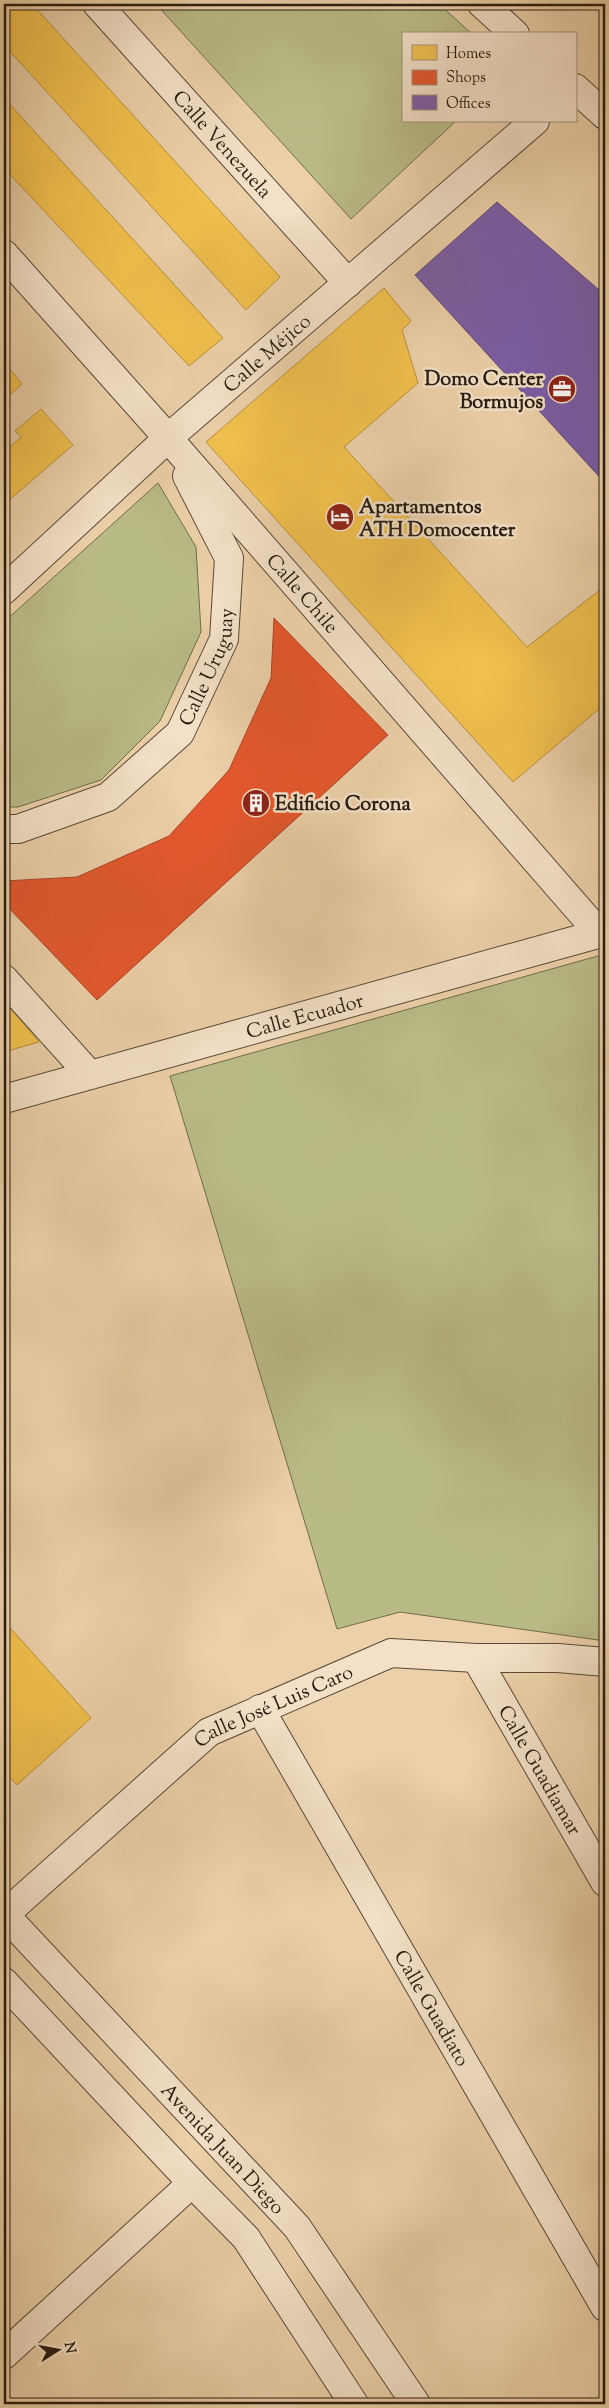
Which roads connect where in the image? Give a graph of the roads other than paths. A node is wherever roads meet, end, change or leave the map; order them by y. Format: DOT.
graph roads {
  1 [pos="98,4"];
  2 [pos="482,4"];
  3 [pos="513,32"];
  4 [pos="576,89"];
  5 [pos="605,115"];
  6 [pos="534,122"];
  7 [pos="4,254"];
  8 [pos="348,283"];
  9 [pos="168,438"];
  10 [pos="4,590"];
  11 [pos="4,829"];
  12 [pos="603,933"];
  13 [pos="4,979"];
  14 [pos="90,1075"];
  15 [pos="4,1099"];
  16 [pos="476,1658"];
  17 [pos="605,1662"];
  18 [pos="260,1709"];
  19 [pos="605,1882"];
  20 [pos="4,1914"];
  21 [pos="4,1982"];
  22 [pos="192,2183"];
  23 [pos="605,2307"];
  24 [pos="4,2355"];
  25 [pos="354,2404"];
  26 [pos="416,2404"];
  1 -- 8 [label="street, Calle Venezuela"];
  2 -- 3 [label="street"];
  4 -- 5 [label="street"];
  6 -- 8 [label="street, Calle Méjico"];
  7 -- 9 [label="street, Calle Chile"];
  8 -- 9 [label="street, Calle Méjico"];
  9 -- 10 [label="street, Calle Méjico"];
  9 -- 11 [label="street, Calle Uruguay"];
  9 -- 12 [label="street, Calle Chile"];
  12 -- 14 [label="street, Calle Ecuador"];
  13 -- 14 [label="street"];
  14 -- 15 [label="street, Calle Ecuador"];
  16 -- 17 [label="street, Calle José Luis Caro"];
  16 -- 18 [label="street, Calle José Luis Caro"];
  16 -- 19 [label="street, Calle Guadiamar"];
  18 -- 20 [label="street, Calle José Luis Caro"];
  18 -- 23 [label="street, Calle Guadiato"];
  20 -- 26 [label="street, Avenida Juan Diego"];
  21 -- 22 [label="street"];
  22 -- 24 [label="street"];
  22 -- 25 [label="street"];
}
